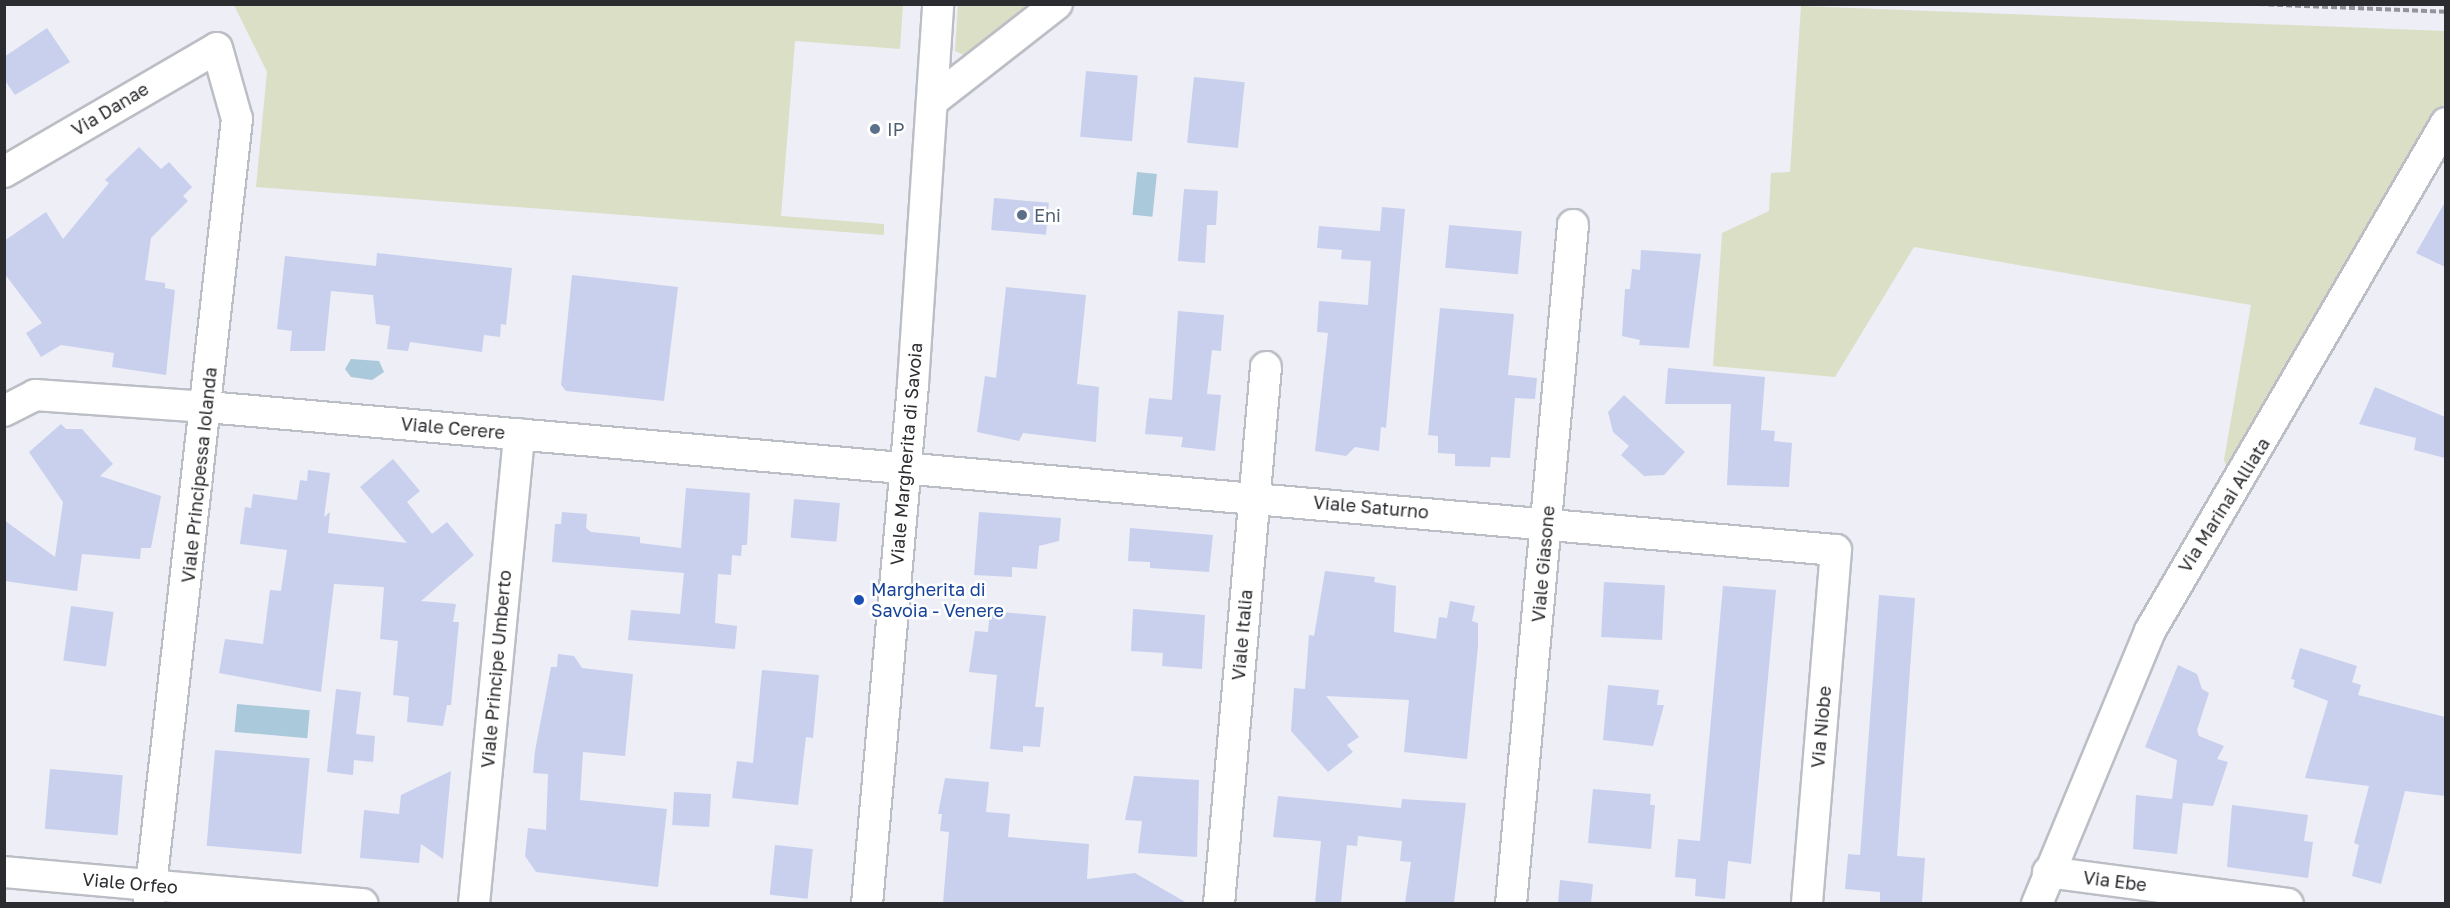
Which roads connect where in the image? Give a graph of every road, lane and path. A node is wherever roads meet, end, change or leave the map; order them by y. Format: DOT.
graph roads {
  1 [pos="938,4"];
  2 [pos="1058,4"];
  3 [pos="2259,4"];
  4 [pos="2445,12"];
  5 [pos="217,48"];
  6 [pos="934,64"];
  7 [pos="964,79"];
  8 [pos="934,100"];
  9 [pos="2444,128"];
  10 [pos="4,172"];
  11 [pos="1573,225"];
  12 [pos="1266,367"];
  13 [pos="207,407"];
  14 [pos="4,411"];
  15 [pos="519,434"];
  16 [pos="906,470"];
  17 [pos="1254,497"];
  18 [pos="1547,523"];
  19 [pos="1836,550"];
  20 [pos="4,872"];
  21 [pos="2048,872"];
  22 [pos="150,894"];
  23 [pos="363,903"];
  24 [pos="474,903"];
  25 [pos="867,903"];
  26 [pos="1219,903"];
  27 [pos="1511,903"];
  28 [pos="1807,903"];
  29 [pos="2037,903"];
  30 [pos="2288,903"];
  1 -- 6 [label="street, Viale Margherita di Savoia"];
  2 -- 7 [label="street"];
  3 -- 4 [label="path"];
  5 -- 10 [label="street, Via Danae"];
  5 -- 13 [label="street, Viale Principessa Iolanda"];
  6 -- 7 [label="street"];
  6 -- 8 [label="street, Viale Margherita di Savoia"];
  7 -- 8 [label="street"];
  8 -- 16 [label="street, Viale Margherita di Savoia"];
  9 -- 21 [label="street, Via Marinai Alliata"];
  11 -- 18 [label="street, Viale Giasone"];
  12 -- 17 [label="street, Viale Italia"];
  13 -- 14 [label="street, Viale Cerere"];
  13 -- 15 [label="street, Viale Cerere"];
  13 -- 22 [label="street, Viale Principessa Iolanda"];
  15 -- 16 [label="street, Viale Cerere"];
  15 -- 24 [label="street, Viale Principe Umberto"];
  16 -- 17 [label="street, Viale Saturno"];
  16 -- 25 [label="street, Viale Margherita di Savoia"];
  17 -- 18 [label="street, Viale Saturno"];
  17 -- 26 [label="street, Viale Italia"];
  18 -- 19 [label="street, Viale Saturno"];
  18 -- 27 [label="street, Viale Giasone"];
  19 -- 28 [label="street, Via Niobe"];
  20 -- 22 [label="street, Viale Orfeo"];
  21 -- 29 [label="street, Via Marinai Alliata"];
  21 -- 30 [label="street, Via Ebe"];
  22 -- 23 [label="street, Viale Orfeo"];
}
